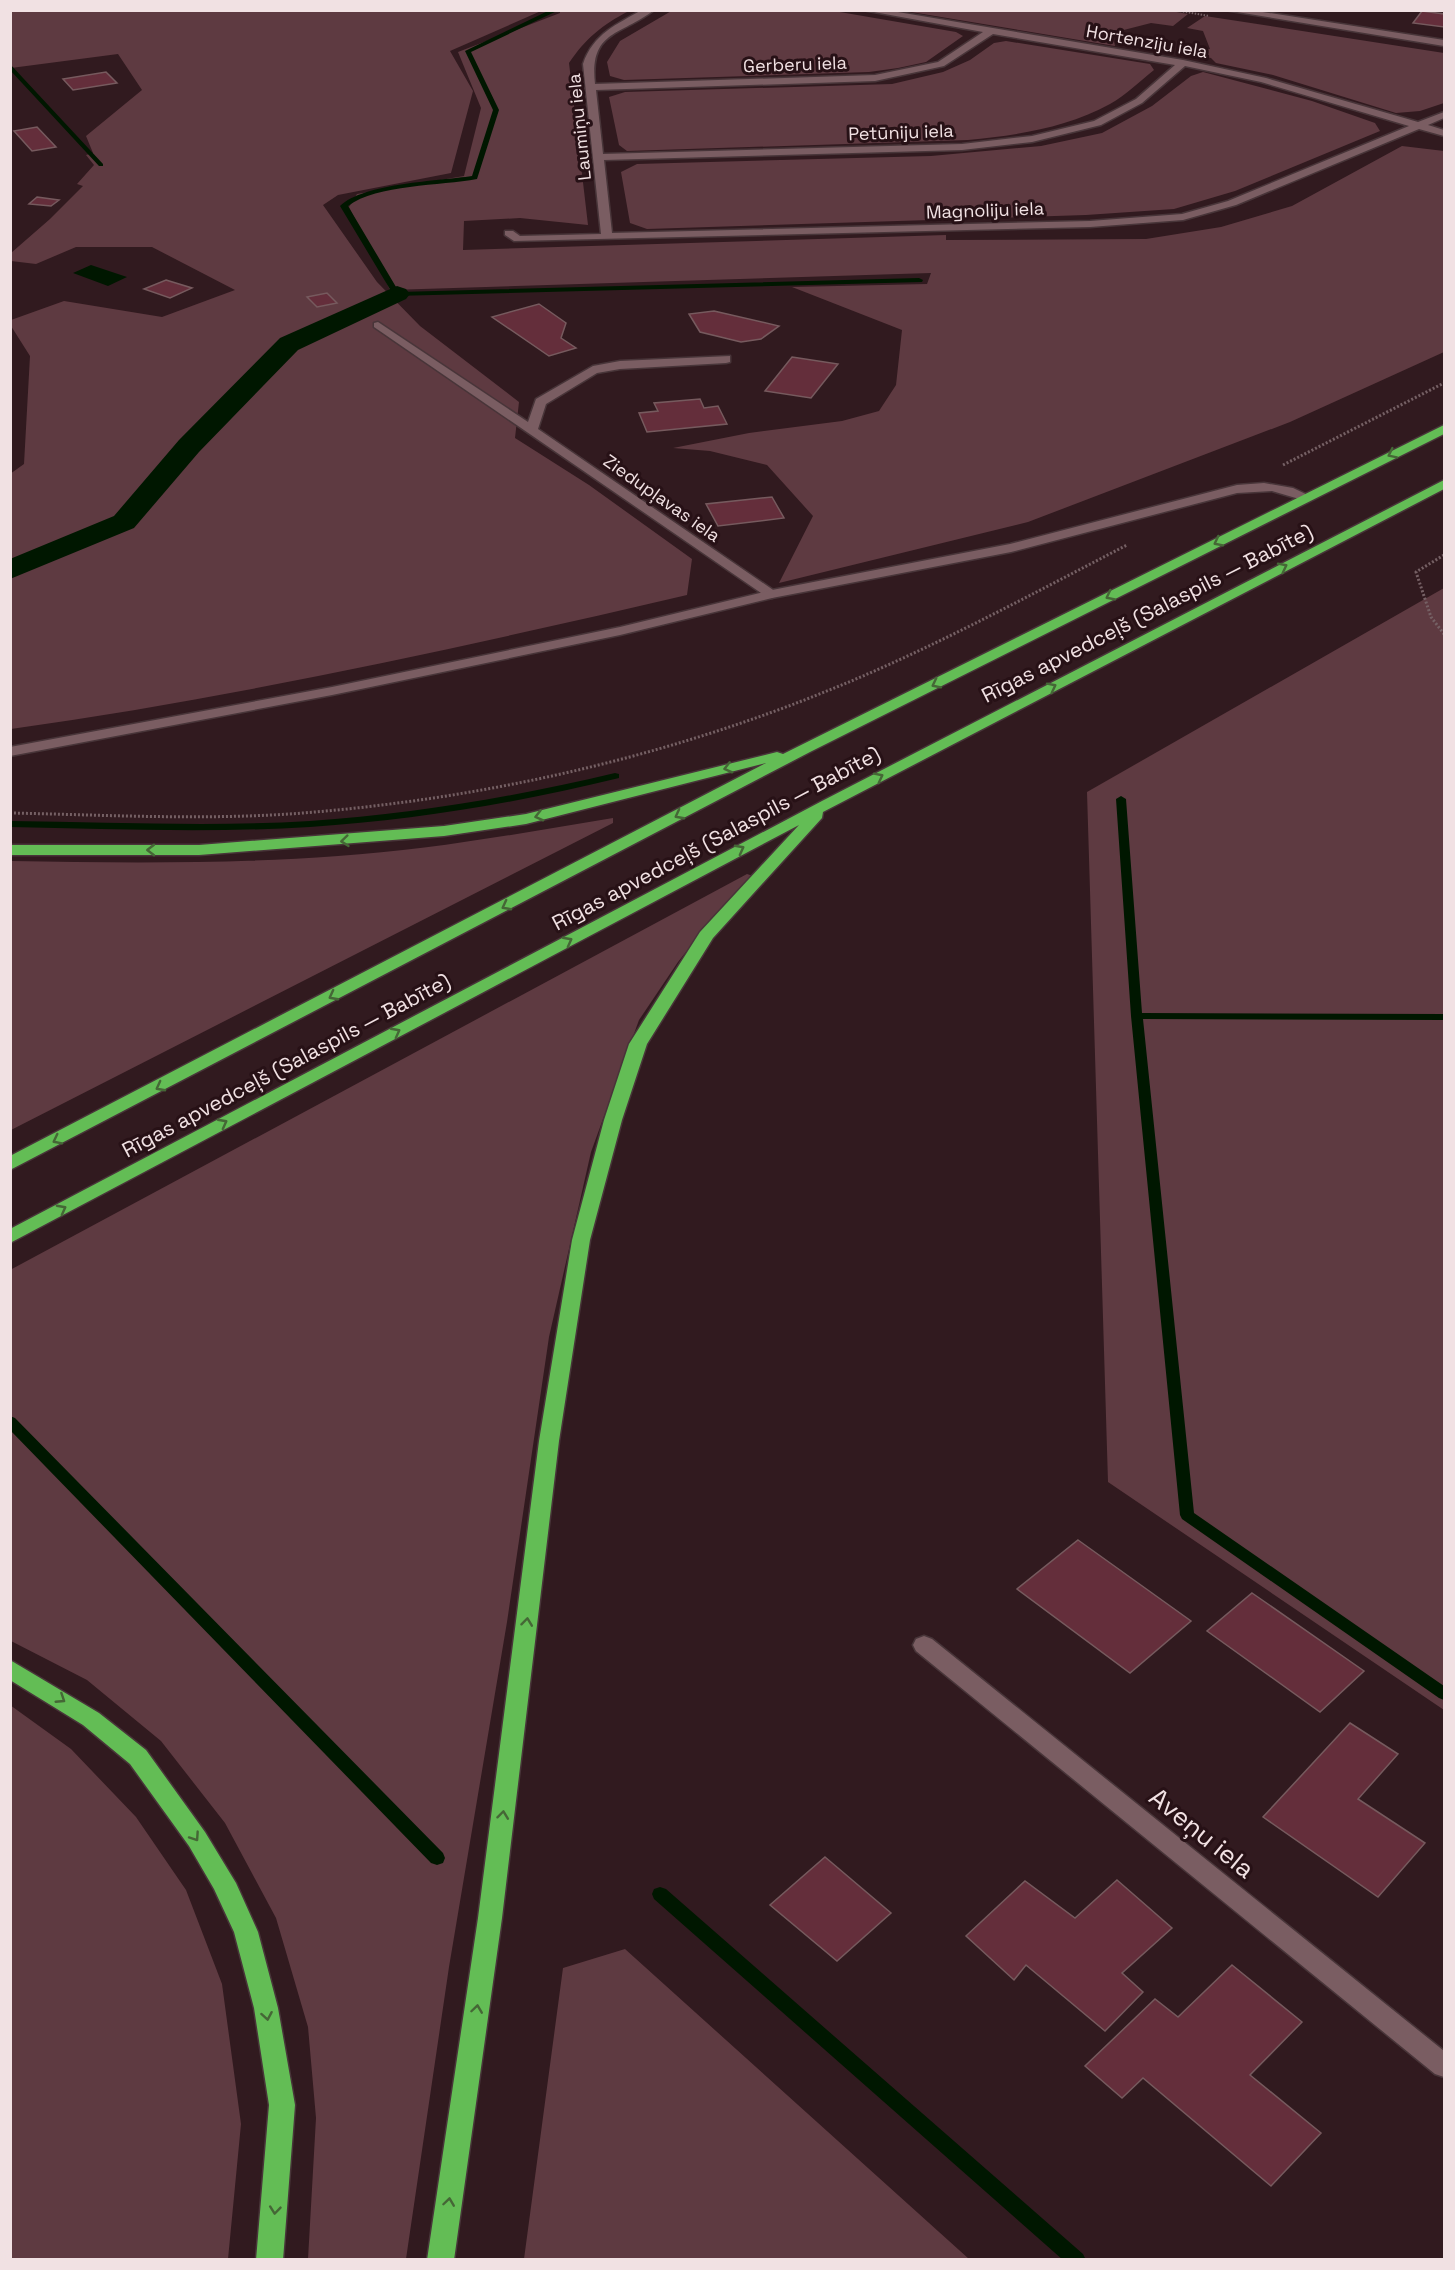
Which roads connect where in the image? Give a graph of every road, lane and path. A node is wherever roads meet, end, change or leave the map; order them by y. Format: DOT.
graph roads {
  1 [pos="650,10"];
  2 [pos="867,10"];
  3 [pos="1229,10"];
  4 [pos="1245,12"];
  5 [pos="990,32"];
  6 [pos="1444,38"];
  7 [pos="1432,41"];
  8 [pos="1444,43"];
  9 [pos="1183,63"];
  10 [pos="591,87"];
  11 [pos="1444,115"];
  12 [pos="1417,125"];
  13 [pos="1444,133"];
  14 [pos="598,157"];
  15 [pos="509,232"];
  16 [pos="608,237"];
  17 [pos="378,325"];
  18 [pos="726,359"];
  19 [pos="1444,383"];
  20 [pos="1444,429"];
  21 [pos="532,430"];
  22 [pos="1444,484"];
  23 [pos="1237,489"];
  24 [pos="1306,497"];
  25 [pos="1131,542"];
  26 [pos="1444,555"];
  27 [pos="772,594"];
  28 [pos="1444,634"];
  29 [pos="805,749"];
  30 [pos="10,752"];
  31 [pos="827,804"];
  32 [pos="10,813"];
  33 [pos="10,850"];
  34 [pos="10,1164"];
  35 [pos="10,1237"];
  36 [pos="924,1645"];
  37 [pos="10,1669"];
  38 [pos="1444,2066"];
  39 [pos="269,2259"];
  40 [pos="440,2259"];
  1 -- 10 [label="street, Laumiņu iela"];
  2 -- 5 [label="street, Hortenziju iela"];
  3 -- 4 [label="street"];
  4 -- 7 [label="street"];
  5 -- 9 [label="street, Hortenziju iela"];
  5 -- 10 [label="street, Gerberu iela"];
  6 -- 7 [label="street"];
  7 -- 8 [label="street"];
  9 -- 12 [label="street, Hortenziju iela"];
  9 -- 14 [label="street, Petūniju iela"];
  10 -- 14 [label="street, Laumiņu iela"];
  11 -- 12 [label="street, Magnoliju iela"];
  12 -- 13 [label="street, Hortenziju iela"];
  12 -- 16 [label="street, Magnoliju iela"];
  14 -- 16 [label="street, Laumiņu iela"];
  15 -- 16 [label="street, Magnoliju iela"];
  17 -- 21 [label="street, Ziedupļavas iela"];
  18 -- 21 [label="street"];
  19 -- 23 [label="path"];
  20 -- 24 [label="highway, Rīgas apvedceļš (Salaspils — Babīte), one-way"];
  21 -- 27 [label="street, Ziedupļavas iela"];
  31 -- 22 [label="highway, Rīgas apvedceļš (Salaspils — Babīte), one-way"];
  23 -- 24 [label="street"];
  23 -- 27 [label="street"];
  24 -- 29 [label="highway, Rīgas apvedceļš (Salaspils — Babīte), one-way"];
  25 -- 32 [label="path"];
  26 -- 28 [label="path"];
  27 -- 30 [label="street"];
  29 -- 33 [label="highway, one-way"];
  29 -- 34 [label="highway, Rīgas apvedceļš (Salaspils — Babīte), one-way"];
  35 -- 31 [label="highway, Rīgas apvedceļš (Salaspils — Babīte), one-way"];
  40 -- 31 [label="highway, one-way"];
  36 -- 38 [label="street, Aveņu iela"];
  37 -- 39 [label="highway, one-way"];
}
